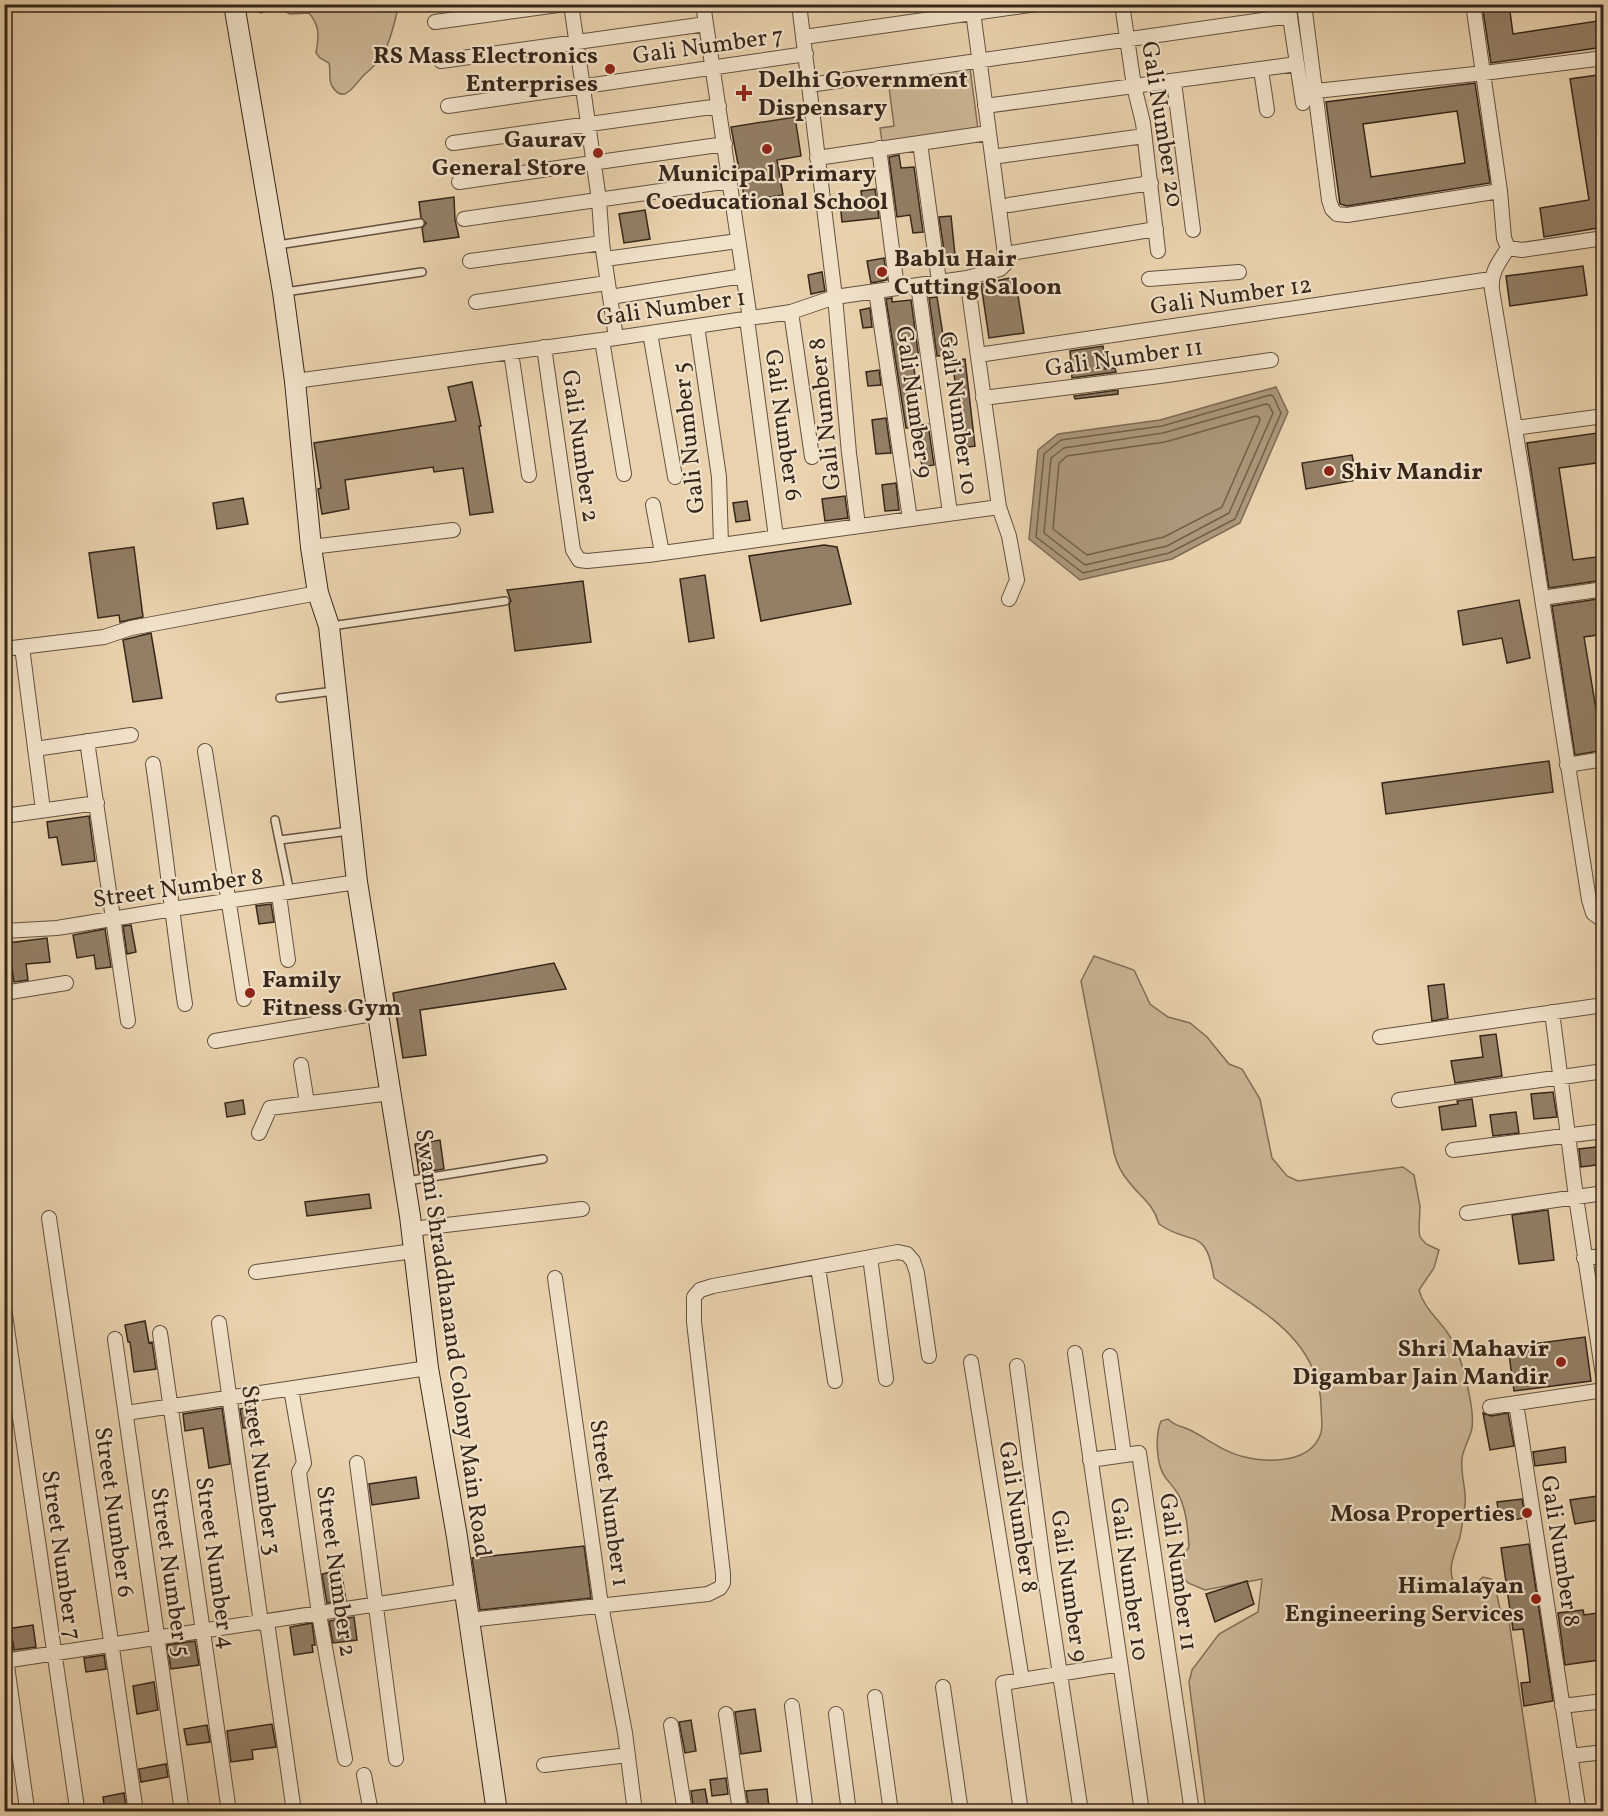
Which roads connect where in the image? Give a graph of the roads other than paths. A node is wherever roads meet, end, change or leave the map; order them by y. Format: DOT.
graph roads {
  1 [pos="234,4"];
  2 [pos="565,4"];
  3 [pos="571,4"];
  4 [pos="703,4"];
  5 [pos="800,4"];
  6 [pos="1037,4"];
  7 [pos="1122,4"];
  8 [pos="1304,4"];
  9 [pos="1473,4"];
  10 [pos="973,9"];
  11 [pos="1289,10"];
  12 [pos="435,22"];
  13 [pos="706,24"];
  14 [pos="804,37"];
  15 [pos="1127,39"];
  16 [pos="576,44"];
  17 [pos="806,54"];
  18 [pos="1604,58"];
  19 [pos="441,61"];
  20 [pos="979,61"];
  21 [pos="1297,64"];
  22 [pos="714,67"];
  23 [pos="1261,70"];
  24 [pos="1484,73"];
  25 [pos="1174,81"];
  26 [pos="808,86"];
  27 [pos="1134,86"];
  28 [pos="582,87"];
  29 [pos="1316,91"];
  30 [pos="1303,103"];
  31 [pos="448,106"];
  32 [pos="719,106"];
  33 [pos="985,106"];
  34 [pos="1267,110"];
  35 [pos="587,124"];
  36 [pos="988,133"];
  37 [pos="1144,136"];
  38 [pos="453,143"];
  39 [pos="920,143"];
  40 [pos="725,144"];
  41 [pos="879,148"];
  42 [pos="999,156"];
  43 [pos="817,158"];
  44 [pos="594,163"];
  45 [pos="730,181"];
  46 [pos="459,182"];
  47 [pos="1151,183"];
  48 [pos="1500,191"];
  49 [pos="599,200"];
  50 [pos="1009,205"];
  51 [pos="464,219"];
  52 [pos="420,223"];
  53 [pos="1156,229"];
  54 [pos="1193,230"];
  55 [pos="1604,238"];
  56 [pos="738,241"];
  57 [pos="603,243"];
  58 [pos="276,246"];
  59 [pos="1508,248"];
  60 [pos="1158,251"];
  61 [pos="1005,254"];
  62 [pos="605,259"];
  63 [pos="470,261"];
  64 [pos="422,272"];
  65 [pos="1239,273"];
  66 [pos="743,276"];
  67 [pos="967,278"];
  68 [pos="1149,279"];
  69 [pos="1491,279"];
  70 [pos="939,281"];
  71 [pos="918,285"];
  72 [pos="897,288"];
  73 [pos="608,290"];
  74 [pos="876,291"];
  75 [pos="283,292"];
  76 [pos="835,297"];
  77 [pos="476,302"];
  78 [pos="791,312"];
  79 [pos="748,319"];
  80 [pos="698,326"];
  81 [pos="650,333"];
  82 [pos="609,339"];
  83 [pos="544,347"];
  84 [pos="512,352"];
  85 [pos="978,355"];
  86 [pos="1270,360"];
  87 [pos="295,381"];
  88 [pos="983,398"];
  89 [pos="1604,416"];
  90 [pos="1515,428"];
  91 [pos="812,457"];
  92 [pos="624,474"];
  93 [pos="530,475"];
  94 [pos="675,477"];
  95 [pos="653,505"];
  96 [pos="999,507"];
  97 [pos="950,513"];
  98 [pos="910,519"];
  99 [pos="858,526"];
  100 [pos="453,530"];
  101 [pos="776,537"];
  102 [pos="721,545"];
  103 [pos="311,547"];
  104 [pos="662,553"];
  105 [pos="1604,589"];
  106 [pos="318,593"];
  107 [pos="1542,597"];
  108 [pos="1009,599"];
  109 [pos="505,601"];
  110 [pos="329,626"];
  111 [pos="22,647"];
  112 [pos="4,649"];
  113 [pos="336,691"];
  114 [pos="280,698"];
  115 [pos="131,735"];
  116 [pos="87,741"];
  117 [pos="35,748"];
  118 [pos="205,751"];
  119 [pos="1604,759"];
  120 [pos="153,764"];
  121 [pos="1567,765"];
  122 [pos="97,803"];
  123 [pos="43,810"];
  124 [pos="4,816"];
  125 [pos="275,820"];
  126 [pos="351,830"];
  127 [pos="280,840"];
  128 [pos="357,882"];
  129 [pos="284,894"];
  130 [pos="228,901"];
  131 [pos="170,909"];
  132 [pos="113,919"];
  133 [pos="1604,921"];
  134 [pos="4,931"];
  135 [pos="288,960"];
  136 [pos="66,983"];
  137 [pos="4,993"];
  138 [pos="244,999"];
  139 [pos="185,1004"];
  140 [pos="1604,1005"];
  141 [pos="1552,1012"];
  142 [pos="378,1013"];
  143 [pos="128,1021"];
  144 [pos="1380,1037"];
  145 [pos="215,1041"];
  146 [pos="301,1065"];
  147 [pos="1604,1071"];
  148 [pos="1559,1077"];
  149 [pos="390,1093"];
  150 [pos="1399,1100"];
  151 [pos="307,1103"];
  152 [pos="1604,1131"];
  153 [pos="259,1133"];
  154 [pos="1568,1136"];
  155 [pos="1453,1150"];
  156 [pos="543,1159"];
  157 [pos="405,1181"];
  158 [pos="1604,1193"];
  159 [pos="1576,1197"];
  160 [pos="582,1209"];
  161 [pos="1467,1213"];
  162 [pos="49,1218"];
  163 [pos="412,1228"];
  164 [pos="414,1251"];
  165 [pos="1604,1256"];
  166 [pos="870,1257"];
  167 [pos="1584,1258"];
  168 [pos="818,1267"];
  169 [pos="255,1272"];
  170 [pos="555,1278"];
  171 [pos="4,1308"];
  172 [pos="1599,1321"];
  173 [pos="219,1323"];
  174 [pos="160,1333"];
  175 [pos="116,1339"];
  176 [pos="1075,1353"];
  177 [pos="928,1356"];
  178 [pos="1110,1356"];
  179 [pos="971,1362"];
  180 [pos="1017,1366"];
  181 [pos="428,1368"];
  182 [pos="886,1379"];
  183 [pos="835,1381"];
  184 [pos="1604,1382"];
  185 [pos="291,1389"];
  186 [pos="1604,1390"];
  187 [pos="229,1399"];
  188 [pos="1516,1403"];
  189 [pos="171,1407"];
  190 [pos="1490,1407"];
  191 [pos="126,1413"];
  192 [pos="1124,1455"];
  193 [pos="1090,1460"];
  194 [pos="357,1463"];
  195 [pos="464,1591"];
  196 [pos="377,1605"];
  197 [pos="602,1605"];
  198 [pos="319,1614"];
  199 [pos="469,1620"];
  200 [pos="264,1622"];
  201 [pos="203,1631"];
  202 [pos="157,1638"];
  203 [pos="4,1644"];
  204 [pos="111,1644"];
  205 [pos="54,1653"];
  206 [pos="6,1661"];
  207 [pos="1120,1664"];
  208 [pos="1060,1673"];
  209 [pos="1022,1680"];
  210 [pos="943,1687"];
  211 [pos="875,1697"];
  212 [pos="1604,1701"];
  213 [pos="792,1706"];
  214 [pos="1562,1706"];
  215 [pos="726,1714"];
  216 [pos="836,1714"];
  217 [pos="671,1725"];
  218 [pos="1604,1752"];
  219 [pos="628,1755"];
  220 [pos="1570,1756"];
  221 [pos="345,1759"];
  222 [pos="396,1759"];
  223 [pos="544,1765"];
  224 [pos="364,1775"];
  225 [pos="228,1806"];
  226 [pos="27,1809"];
  227 [pos="69,1810"];
  228 [pos="136,1812"];
  229 [pos="182,1812"];
  230 [pos="294,1812"];
  231 [pos="371,1812"];
  232 [pos="497,1812"];
  233 [pos="635,1812"];
  234 [pos="685,1812"];
  235 [pos="740,1812"];
  236 [pos="806,1812"];
  237 [pos="849,1812"];
  238 [pos="891,1812"];
  239 [pos="961,1812"];
  240 [pos="1021,1812"];
  241 [pos="1081,1812"];
  242 [pos="1142,1812"];
  243 [pos="1192,1812"];
  244 [pos="1579,1812"];
  1 -- 58 [label="street, Swami Shraddhanand Colony Main Road"];
  2 -- 12 [label="street"];
  3 -- 16 [label="street"];
  4 -- 13 [label="street, Gali Number 6"];
  5 -- 14 [label="street, Gali Number 8"];
  6 -- 10 [label="street"];
  7 -- 15 [label="street, Gali Number 20"];
  8 -- 29 [label="street"];
  9 -- 24 [label="street"];
  10 -- 14 [label="street"];
  10 -- 20 [label="street"];
  11 -- 15 [label="street"];
  11 -- 21 [label="street"];
  13 -- 16 [label="street"];
  13 -- 22 [label="street, Gali Number 6"];
  14 -- 17 [label="street, Gali Number 8"];
  15 -- 20 [label="street"];
  15 -- 27 [label="street, Gali Number 20"];
  16 -- 19 [label="street"];
  16 -- 28 [label="street"];
  17 -- 22 [label="street, Gali Number 7"];
  17 -- 26 [label="street, Gali Number 8"];
  18 -- 24 [label="street"];
  20 -- 26 [label="street"];
  20 -- 33 [label="street"];
  21 -- 23 [label="street"];
  21 -- 30 [label="street"];
  22 -- 28 [label="street, Gali Number 7"];
  22 -- 32 [label="street, Gali Number 6"];
  23 -- 25 [label="street"];
  23 -- 34 [label="street"];
  24 -- 29 [label="street"];
  24 -- 48 [label="street"];
  25 -- 27 [label="street"];
  25 -- 54 [label="street"];
  26 -- 43 [label="street, Gali Number 8"];
  27 -- 33 [label="street"];
  27 -- 37 [label="street, Gali Number 20"];
  28 -- 31 [label="street, Gali Number 7"];
  28 -- 35 [label="street"];
  29 -- 48 [label="street"];
  32 -- 35 [label="street"];
  32 -- 40 [label="street, Gali Number 6"];
  33 -- 36 [label="street"];
  35 -- 38 [label="street"];
  35 -- 44 [label="street"];
  36 -- 39 [label="street"];
  36 -- 61 [label="street"];
  37 -- 42 [label="street"];
  37 -- 47 [label="street, Gali Number 20"];
  39 -- 41 [label="street"];
  39 -- 70 [label="street"];
  40 -- 44 [label="street"];
  40 -- 45 [label="street, Gali Number 6"];
  41 -- 43 [label="street"];
  41 -- 72 [label="street"];
  43 -- 76 [label="street, Gali Number 8"];
  44 -- 46 [label="street"];
  44 -- 49 [label="street"];
  45 -- 49 [label="street"];
  45 -- 56 [label="street, Gali Number 6"];
  47 -- 50 [label="street"];
  47 -- 53 [label="street, Gali Number 20"];
  48 -- 59 [label="street"];
  49 -- 51 [label="street"];
  49 -- 57 [label="street"];
  52 -- 58 [label="lane"];
  53 -- 60 [label="street, Gali Number 20"];
  53 -- 61 [label="street"];
  55 -- 59 [label="street"];
  56 -- 62 [label="street"];
  56 -- 66 [label="street, Gali Number 6"];
  57 -- 62 [label="street"];
  57 -- 63 [label="street"];
  58 -- 75 [label="street, Swami Shraddhanand Colony Main Road"];
  59 -- 69 [label="street"];
  61 -- 67 [label="street, Gali Number 1"];
  62 -- 73 [label="street"];
  64 -- 75 [label="lane"];
  65 -- 68 [label="street"];
  66 -- 73 [label="street"];
  66 -- 79 [label="street, Gali Number 6"];
  67 -- 70 [label="street, Gali Number 1"];
  67 -- 85 [label="street"];
  69 -- 85 [label="street, Gali Number 12"];
  69 -- 90 [label="street"];
  70 -- 71 [label="street, Gali Number 1"];
  71 -- 72 [label="street, Gali Number 1"];
  71 -- 97 [label="street, Gali Number 10"];
  72 -- 74 [label="street, Gali Number 1"];
  73 -- 77 [label="street"];
  73 -- 82 [label="street"];
  74 -- 76 [label="street, Gali Number 1"];
  74 -- 98 [label="street, Gali Number 9"];
  75 -- 87 [label="street, Swami Shraddhanand Colony Main Road"];
  76 -- 78 [label="street, Gali Number 1"];
  76 -- 99 [label="street, Gali Number 8"];
  78 -- 79 [label="street, Gali Number 1"];
  78 -- 91 [label="street"];
  79 -- 80 [label="street, Gali Number 1"];
  79 -- 101 [label="street, Gali Number 6"];
  80 -- 81 [label="street, Gali Number 1"];
  80 -- 102 [label="street, Gali Number 5"];
  81 -- 82 [label="street, Gali Number 1"];
  81 -- 94 [label="street"];
  82 -- 83 [label="street, Gali Number 1"];
  82 -- 92 [label="street"];
  83 -- 84 [label="street, Gali Number 1"];
  83 -- 104 [label="street, Gali Number 2"];
  84 -- 87 [label="street, Gali Number 1"];
  84 -- 93 [label="street"];
  85 -- 88 [label="street"];
  86 -- 88 [label="street, Gali Number 11"];
  87 -- 103 [label="street, Swami Shraddhanand Colony Main Road"];
  88 -- 96 [label="street"];
  89 -- 90 [label="street"];
  90 -- 107 [label="street"];
  95 -- 104 [label="street"];
  96 -- 97 [label="street"];
  96 -- 108 [label="street"];
  97 -- 98 [label="street"];
  98 -- 99 [label="street"];
  99 -- 101 [label="street"];
  100 -- 103 [label="street"];
  101 -- 102 [label="street"];
  102 -- 104 [label="street"];
  103 -- 106 [label="street, Swami Shraddhanand Colony Main Road"];
  105 -- 107 [label="street"];
  106 -- 110 [label="street, Swami Shraddhanand Colony Main Road"];
  106 -- 111 [label="street"];
  107 -- 121 [label="street"];
  109 -- 110 [label="lane"];
  110 -- 113 [label="street, Swami Shraddhanand Colony Main Road"];
  111 -- 112 [label="street"];
  111 -- 117 [label="street"];
  113 -- 114 [label="lane"];
  113 -- 126 [label="street, Swami Shraddhanand Colony Main Road"];
  115 -- 116 [label="street"];
  116 -- 117 [label="street"];
  116 -- 122 [label="street"];
  117 -- 123 [label="street"];
  118 -- 130 [label="street"];
  119 -- 121 [label="street"];
  120 -- 131 [label="street"];
  121 -- 133 [label="street"];
  122 -- 123 [label="street"];
  122 -- 132 [label="street"];
  123 -- 124 [label="street"];
  125 -- 127 [label="lane"];
  126 -- 127 [label="lane"];
  126 -- 128 [label="street, Swami Shraddhanand Colony Main Road"];
  127 -- 129 [label="lane"];
  128 -- 129 [label="street, Street Number 8"];
  128 -- 142 [label="street, Swami Shraddhanand Colony Main Road"];
  129 -- 130 [label="street, Street Number 8"];
  129 -- 135 [label="street"];
  130 -- 131 [label="street, Street Number 8"];
  130 -- 138 [label="street"];
  131 -- 132 [label="street, Street Number 8"];
  131 -- 139 [label="street"];
  132 -- 134 [label="street, Street Number 8"];
  132 -- 143 [label="street"];
  136 -- 137 [label="street"];
  140 -- 141 [label="street"];
  141 -- 144 [label="street"];
  141 -- 148 [label="street"];
  142 -- 145 [label="street"];
  142 -- 149 [label="street, Swami Shraddhanand Colony Main Road"];
  146 -- 151 [label="street"];
  147 -- 148 [label="street"];
  148 -- 150 [label="street"];
  148 -- 154 [label="street"];
  149 -- 151 [label="street"];
  149 -- 157 [label="street, Swami Shraddhanand Colony Main Road"];
  151 -- 153 [label="street"];
  152 -- 154 [label="street"];
  154 -- 155 [label="street"];
  154 -- 159 [label="street"];
  156 -- 157 [label="lane"];
  157 -- 163 [label="street, Swami Shraddhanand Colony Main Road"];
  158 -- 159 [label="street"];
  159 -- 161 [label="street"];
  159 -- 167 [label="street"];
  160 -- 163 [label="street"];
  162 -- 204 [label="street, Street Number 6"];
  163 -- 164 [label="street, Swami Shraddhanand Colony Main Road"];
  164 -- 169 [label="street"];
  164 -- 181 [label="street, Swami Shraddhanand Colony Main Road"];
  165 -- 167 [label="street"];
  166 -- 168 [label="street"];
  166 -- 177 [label="street"];
  166 -- 182 [label="street"];
  167 -- 172 [label="street"];
  168 -- 183 [label="street"];
  168 -- 197 [label="street"];
  170 -- 197 [label="street, Street Number 1"];
  171 -- 205 [label="street, Street Number 7"];
  172 -- 184 [label="street"];
  173 -- 187 [label="street, Street Number 3"];
  174 -- 189 [label="street, Street Number 4"];
  175 -- 191 [label="street, Street Number 5"];
  176 -- 193 [label="street, Gali Number 10"];
  178 -- 192 [label="street"];
  179 -- 209 [label="street, Gali Number 8"];
  180 -- 208 [label="street, Gali Number 9"];
  181 -- 185 [label="street"];
  181 -- 195 [label="street, Swami Shraddhanand Colony Main Road"];
  185 -- 187 [label="street"];
  185 -- 198 [label="street, Street Number 2"];
  186 -- 188 [label="street"];
  187 -- 189 [label="street"];
  187 -- 200 [label="street, Street Number 3"];
  188 -- 190 [label="street"];
  188 -- 214 [label="street, Gali Number 8"];
  189 -- 191 [label="street"];
  189 -- 201 [label="street, Street Number 4"];
  191 -- 202 [label="street, Street Number 5"];
  192 -- 193 [label="street"];
  192 -- 243 [label="street, Gali Number 11"];
  193 -- 207 [label="street, Gali Number 10"];
  194 -- 196 [label="street"];
  195 -- 196 [label="street"];
  195 -- 199 [label="street, Swami Shraddhanand Colony Main Road"];
  196 -- 198 [label="street"];
  196 -- 222 [label="street"];
  197 -- 199 [label="street"];
  197 -- 219 [label="street, Street Number 1"];
  198 -- 200 [label="street"];
  198 -- 221 [label="street, Street Number 2"];
  199 -- 232 [label="street, Swami Shraddhanand Colony Main Road"];
  200 -- 201 [label="street"];
  200 -- 230 [label="street, Street Number 3"];
  201 -- 202 [label="street"];
  201 -- 225 [label="street, Street Number 4"];
  202 -- 204 [label="street"];
  202 -- 229 [label="street, Street Number 5"];
  203 -- 206 [label="street"];
  204 -- 205 [label="street"];
  204 -- 228 [label="street, Street Number 6"];
  205 -- 206 [label="street"];
  205 -- 227 [label="street, Street Number 7"];
  206 -- 226 [label="street"];
  207 -- 208 [label="street"];
  207 -- 242 [label="street, Gali Number 10"];
  208 -- 209 [label="street"];
  208 -- 241 [label="street, Gali Number 9"];
  209 -- 240 [label="street"];
  210 -- 239 [label="street"];
  211 -- 238 [label="street"];
  212 -- 214 [label="street"];
  213 -- 236 [label="street"];
  214 -- 220 [label="street, Gali Number 8"];
  215 -- 235 [label="street"];
  216 -- 237 [label="street"];
  217 -- 234 [label="street"];
  218 -- 220 [label="street"];
  219 -- 223 [label="street"];
  219 -- 233 [label="street"];
  220 -- 244 [label="street, Gali Number 8"];
  224 -- 231 [label="street"];
}
